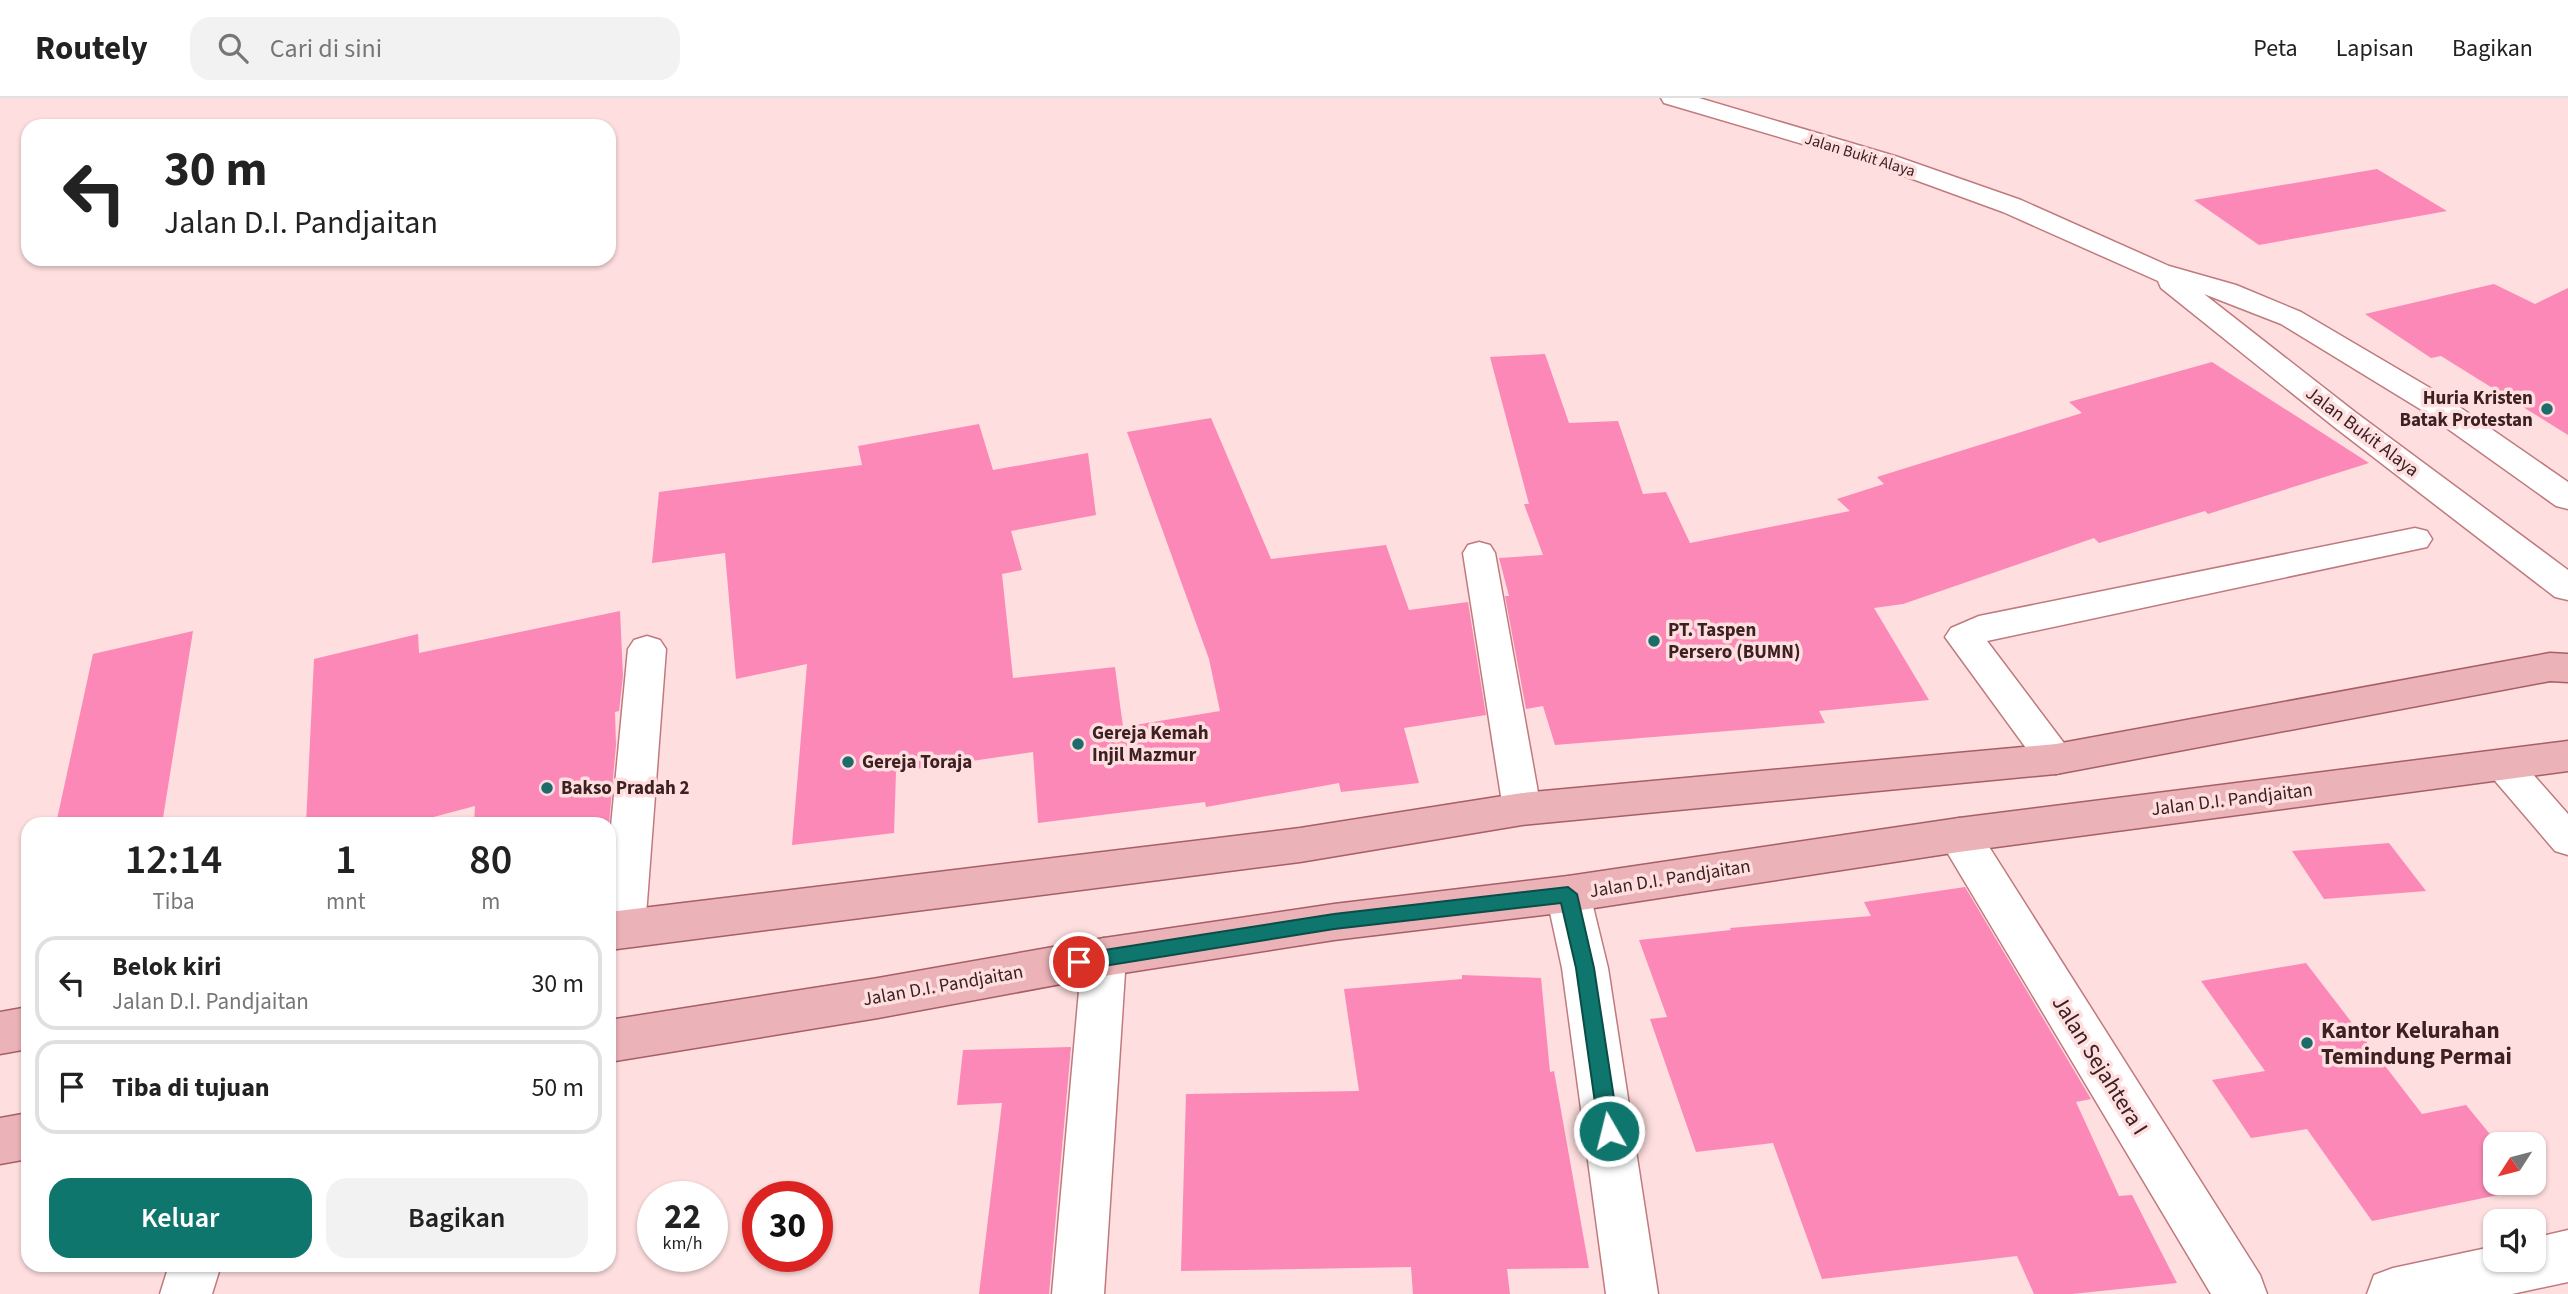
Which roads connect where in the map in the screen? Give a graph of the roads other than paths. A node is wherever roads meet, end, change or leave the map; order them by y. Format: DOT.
graph roads {
  1 [pos="1673,98"];
  2 [pos="2159,272"];
  3 [pos="2568,498"];
  4 [pos="2415,539"];
  5 [pos="1479,553"];
  6 [pos="2568,588"];
  7 [pos="646,649"];
  8 [pos="2568,668"];
  9 [pos="2568,757"];
  10 [pos="2056,759"];
  11 [pos="2503,765"];
  12 [pos="1522,809"];
  13 [pos="1959,835"];
  14 [pos="2568,840"];
  15 [pos="1568,894"];
  16 [pos="616,930"];
  17 [pos="1104,957"];
  18 [pos="21,1029"];
  19 [pos="0,1033"];
  20 [pos="616,1040"];
  21 [pos="21,1137"];
  22 [pos="0,1141"];
  23 [pos="2568,1256"];
  24 [pos="193,1272"];
  25 [pos="186,1294"];
  26 [pos="1079,1294"];
  27 [pos="1632,1294"];
  28 [pos="2241,1294"];
  29 [pos="2393,1294"];
  1 -- 2 [label="street, Jalan Bukit Alaya"];
  2 -- 3 [label="street, Jalan Bukit Alaya"];
  2 -- 6 [label="street, Jalan Bukit Alaya"];
  4 -- 10 [label="street"];
  5 -- 12 [label="lane"];
  7 -- 16 [label="street"];
  8 -- 10 [label="main road"];
  9 -- 11 [label="main road, Jalan D.I. Pandjaitan"];
  10 -- 12 [label="main road"];
  11 -- 13 [label="main road, Jalan D.I. Pandjaitan"];
  11 -- 14 [label="lane"];
  12 -- 16 [label="main road"];
  13 -- 15 [label="main road, Jalan D.I. Pandjaitan"];
  13 -- 28 [label="street, Jalan Sejahtera I"];
  15 -- 17 [label="main road, Jalan D.I. Pandjaitan"];
  15 -- 27 [label="street"];
  17 -- 20 [label="main road, Jalan D.I. Pandjaitan"];
  17 -- 26 [label="street"];
  18 -- 19 [label="main road"];
  21 -- 22 [label="main road"];
  23 -- 29 [label="street"];
  24 -- 25 [label="street"];
}
